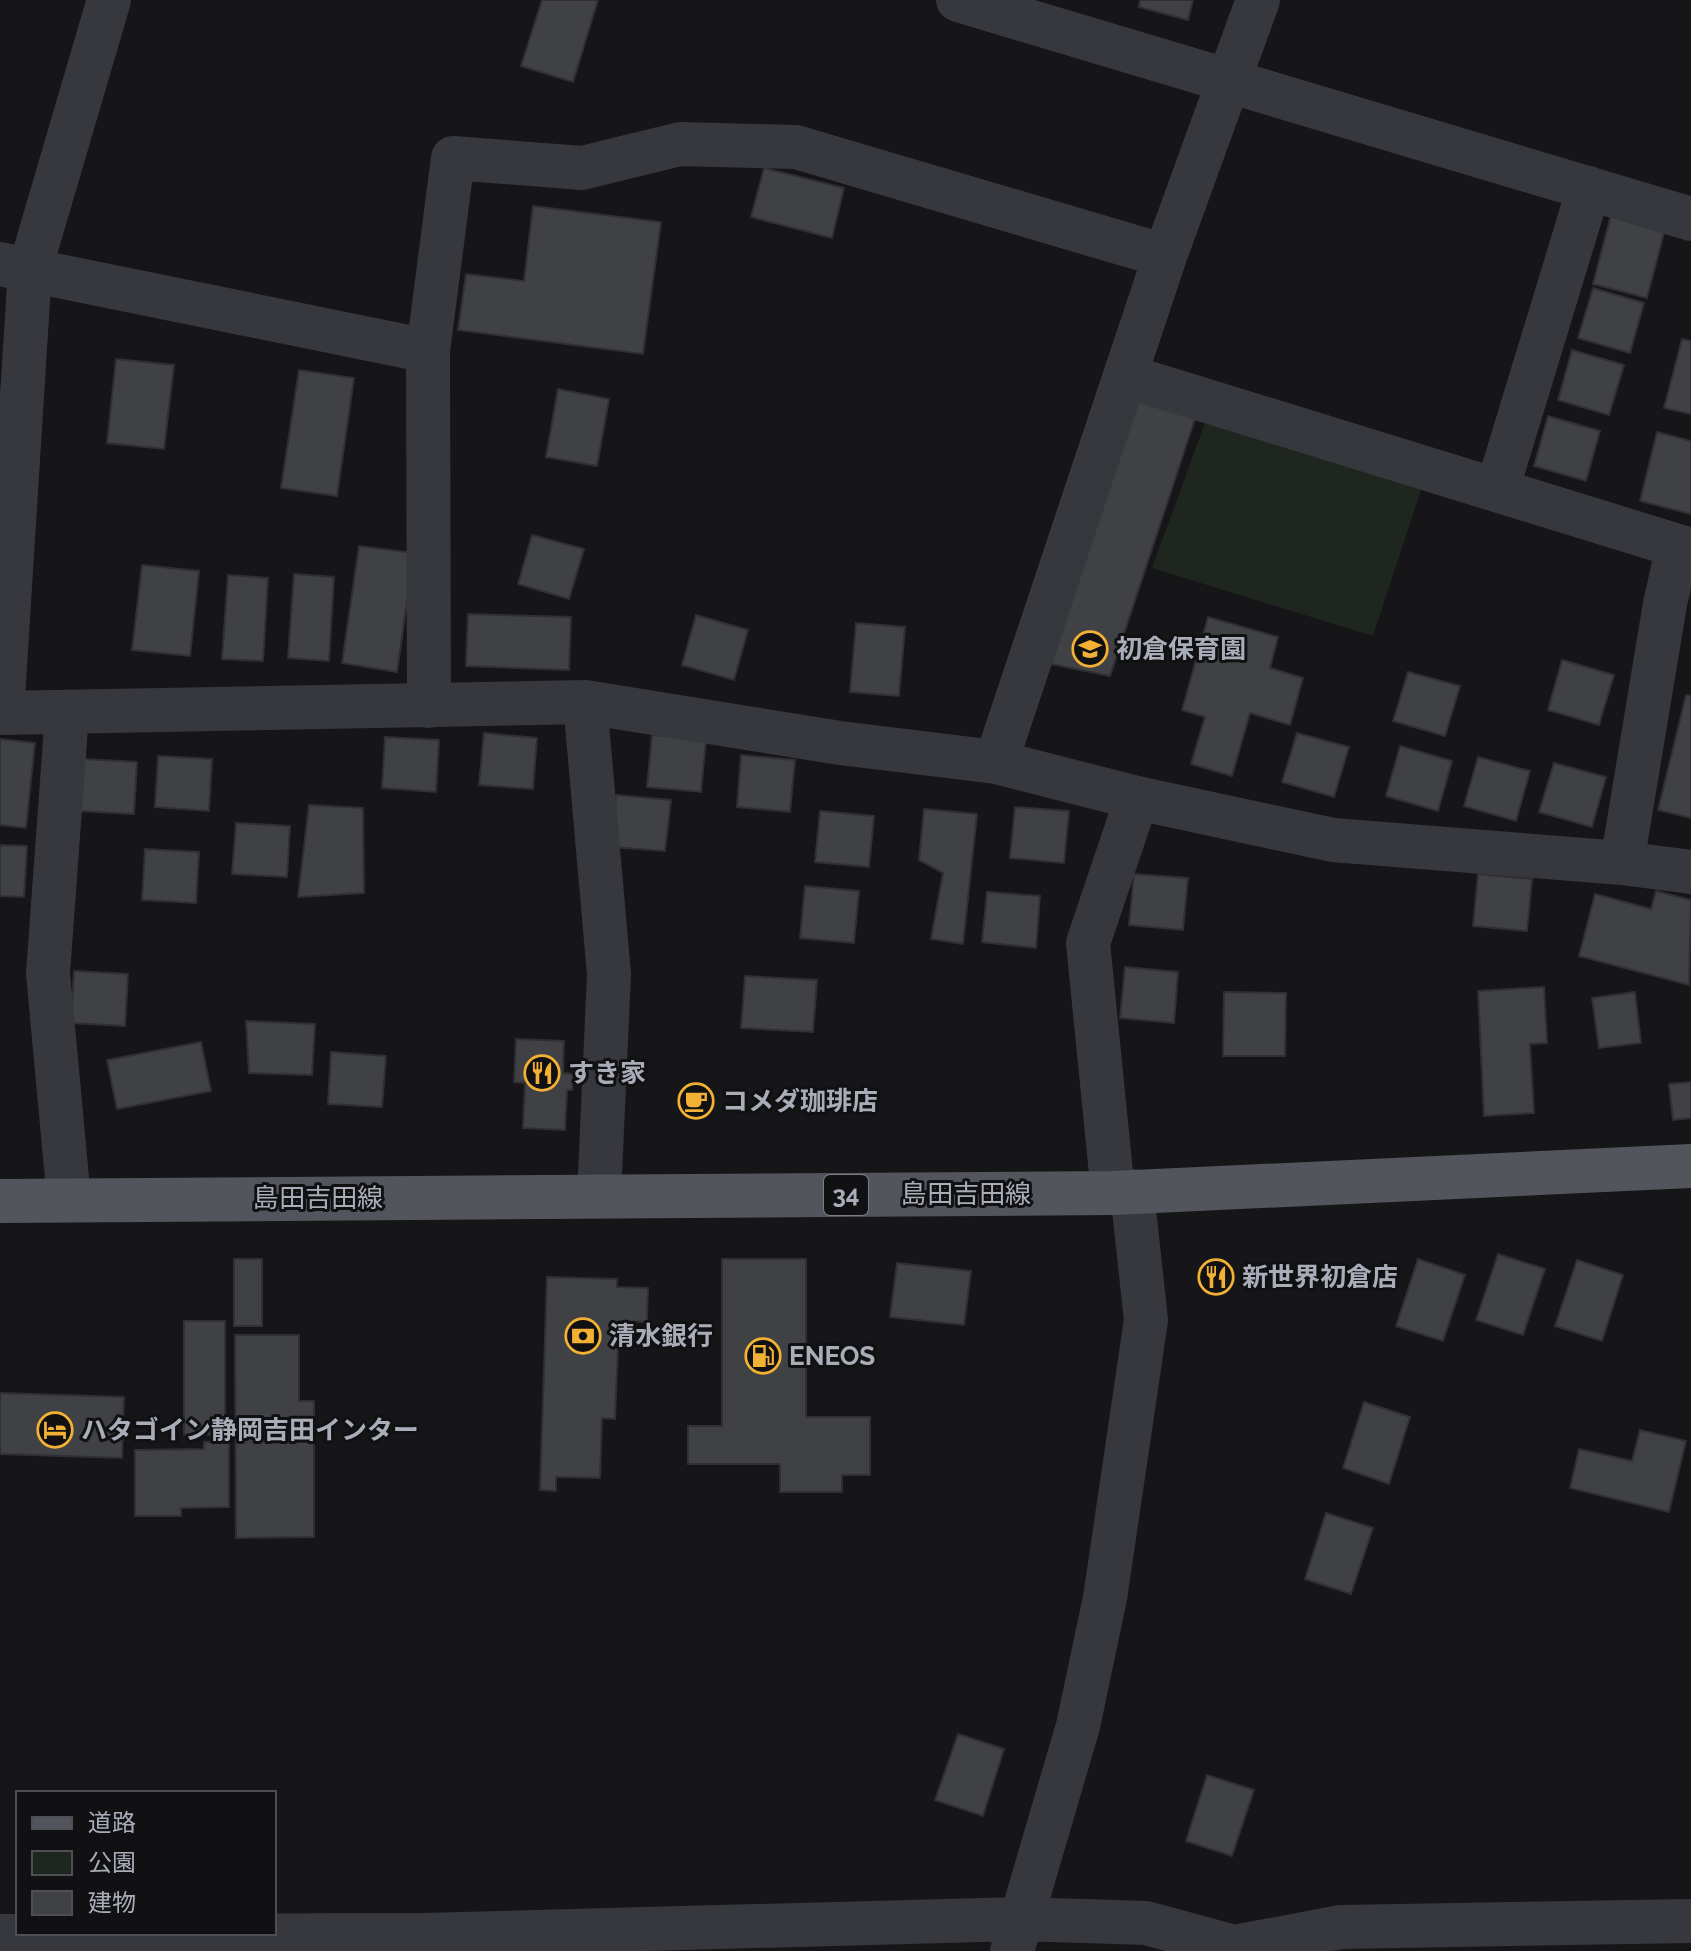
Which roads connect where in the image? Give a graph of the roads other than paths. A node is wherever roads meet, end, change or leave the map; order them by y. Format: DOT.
graph roads {
  1 [pos="109,0"];
  2 [pos="958,0"];
  3 [pos="1258,0"];
  4 [pos="1227,82"];
  5 [pos="1589,188"];
  6 [pos="1691,219"];
  7 [pos="1165,256"];
  8 [pos="15,266"];
  9 [pos="428,351"];
  10 [pos="1126,376"];
  11 [pos="1497,490"];
  12 [pos="1684,548"];
  13 [pos="585,702"];
  14 [pos="429,706"];
  15 [pos="1,713"];
  16 [pos="67,713"];
  17 [pos="996,762"];
  18 [pos="1137,798"];
  19 [pos="1622,863"];
  20 [pos="1691,872"];
  21 [pos="1691,1166"];
  22 [pos="1123,1192"];
  23 [pos="599,1196"];
  24 [pos="69,1200"];
  25 [pos="0,1201"];
  26 [pos="1691,1921"];
  27 [pos="1016,1935"];
  28 [pos="0,1936"];
  1 -- 8 [label="street"];
  2 -- 4 [label="street"];
  3 -- 4 [label="street"];
  4 -- 5 [label="street"];
  4 -- 7 [label="street"];
  5 -- 6 [label="street"];
  5 -- 11 [label="street"];
  7 -- 9 [label="street"];
  7 -- 10 [label="street"];
  8 -- 9 [label="street"];
  8 -- 15 [label="street"];
  9 -- 14 [label="street"];
  10 -- 11 [label="street"];
  10 -- 17 [label="street"];
  11 -- 12 [label="street"];
  12 -- 19 [label="street"];
  13 -- 14 [label="street"];
  13 -- 17 [label="street"];
  13 -- 23 [label="street"];
  14 -- 16 [label="street"];
  15 -- 16 [label="street"];
  16 -- 24 [label="street"];
  17 -- 18 [label="street"];
  18 -- 19 [label="street"];
  18 -- 22 [label="street"];
  19 -- 20 [label="street"];
  21 -- 22 [label="main road, 島田吉田線 / 34"];
  22 -- 23 [label="main road, 島田吉田線 / 34"];
  22 -- 27 [label="street"];
  23 -- 24 [label="main road, 島田吉田線 / 34"];
  24 -- 25 [label="main road, 島田吉田線 / 34"];
  26 -- 27 [label="street"];
  27 -- 28 [label="street"];
}
